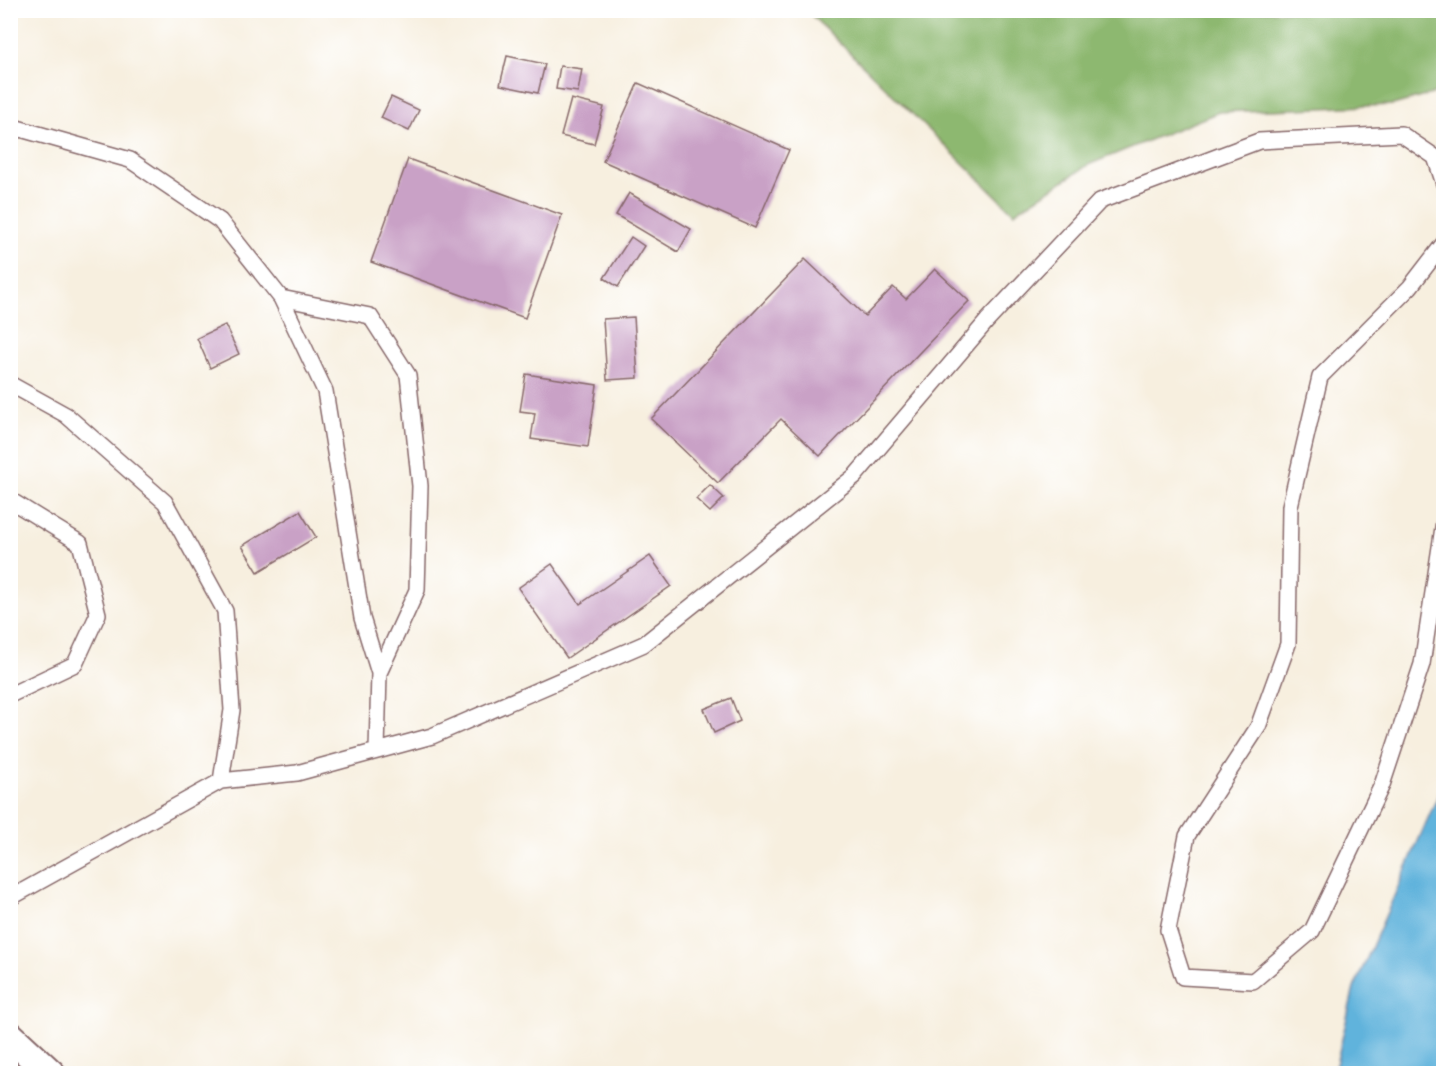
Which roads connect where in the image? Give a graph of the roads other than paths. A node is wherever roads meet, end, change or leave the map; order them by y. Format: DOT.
graph roads {
  1 [pos="10,126"];
  2 [pos="1443,184"];
  3 [pos="1443,243"];
  4 [pos="281,298"];
  5 [pos="10,384"];
  6 [pos="10,500"];
  7 [pos="1443,521"];
  8 [pos="379,673"];
  9 [pos="10,695"];
  10 [pos="377,751"];
  11 [pos="221,781"];
  12 [pos="10,898"];
  13 [pos="10,1036"];
  14 [pos="51,1074"];
  1 -- 4 [label="lane"];
  2 -- 10 [label="lane"];
  3 -- 7 [label="lane"];
  4 -- 8 [label="lane"];
  4 -- 8 [label="lane"];
  5 -- 11 [label="lane"];
  6 -- 9 [label="lane"];
  8 -- 10 [label="lane"];
  10 -- 11 [label="lane"];
  11 -- 12 [label="lane"];
  13 -- 14 [label="street"];
}
